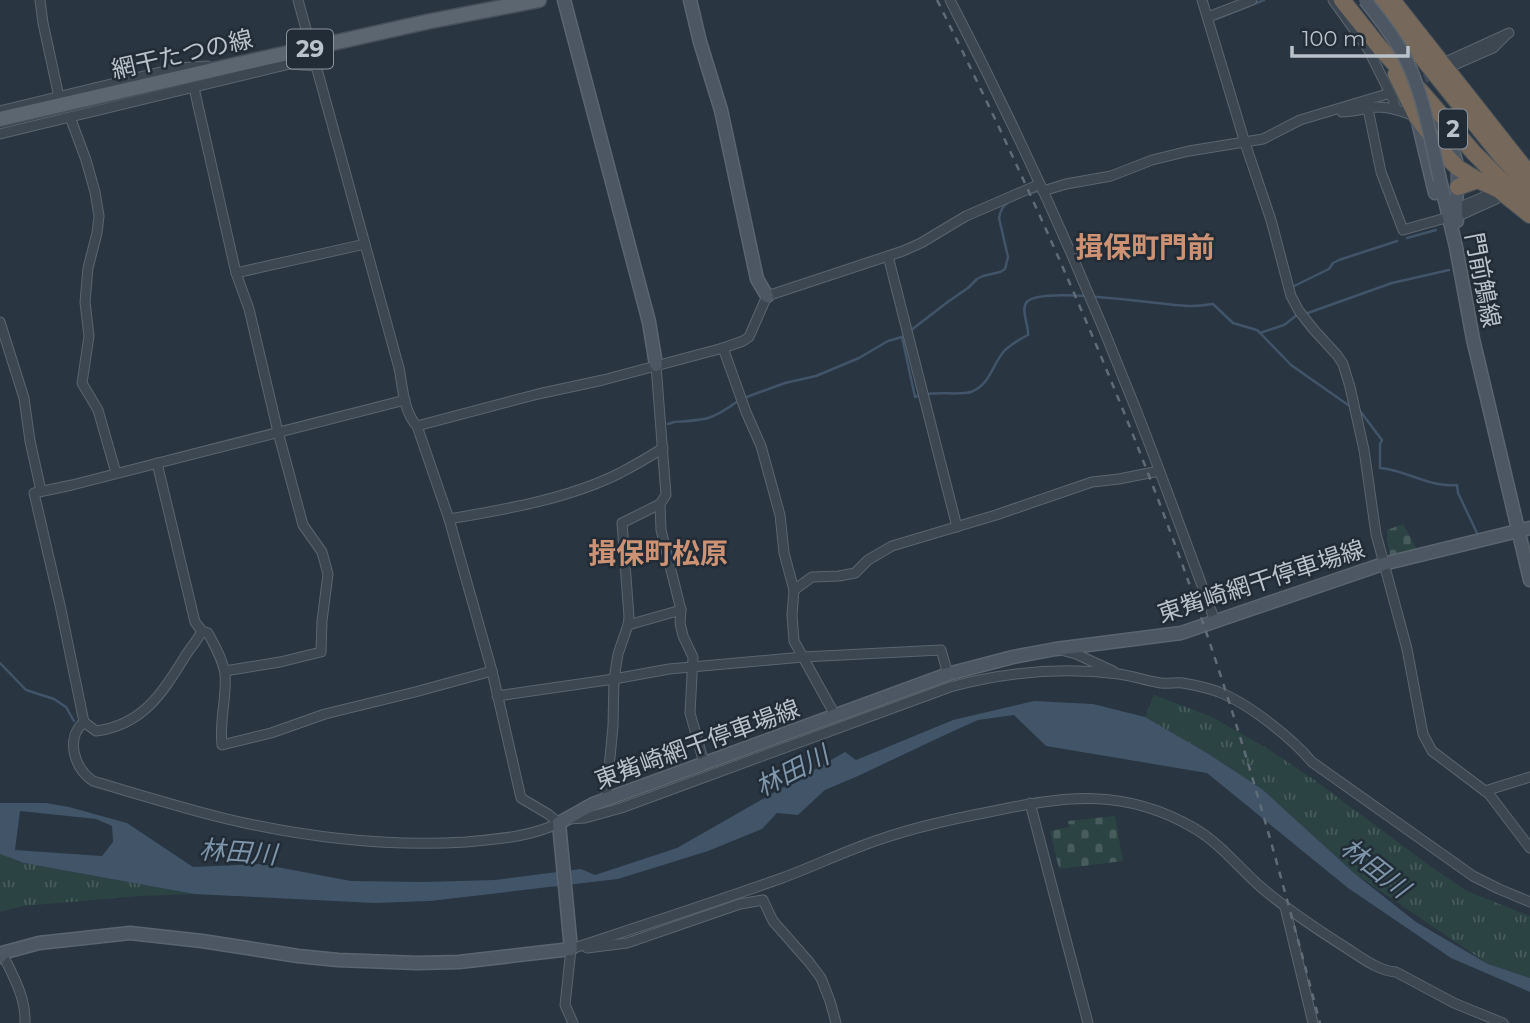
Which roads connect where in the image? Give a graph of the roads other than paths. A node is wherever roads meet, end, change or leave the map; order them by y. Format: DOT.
graph roads {
  1 [pos="40,0"];
  2 [pos="298,0"];
  3 [pos="539,0"];
  4 [pos="564,0"];
  5 [pos="690,0"];
  6 [pos="950,0"];
  7 [pos="1202,0"];
  8 [pos="1252,0"];
  9 [pos="1365,0"];
  10 [pos="1376,0"];
  11 [pos="1392,0"];
  12 [pos="1343,3"];
  13 [pos="1208,17"];
  14 [pos="311,48"];
  15 [pos="239,64"];
  16 [pos="316,66"];
  17 [pos="1442,66"];
  18 [pos="194,88"];
  19 [pos="1387,94"];
  20 [pos="1414,94"];
  21 [pos="59,97"];
  22 [pos="1368,109"];
  23 [pos="1395,109"];
  24 [pos="0,111"];
  25 [pos="1333,111"];
  26 [pos="69,117"];
  27 [pos="1417,117"];
  28 [pos="0,119"];
  29 [pos="1481,132"];
  30 [pos="0,134"];
  31 [pos="1245,143"];
  32 [pos="1458,168"];
  33 [pos="1530,175"];
  34 [pos="1478,180"];
  35 [pos="1041,187"];
  36 [pos="1458,187"];
  37 [pos="1530,187"];
  38 [pos="1496,199"];
  39 [pos="1530,204"];
  40 [pos="1459,211"];
  41 [pos="1530,215"];
  42 [pos="1440,223"];
  43 [pos="365,244"];
  44 [pos="888,256"];
  45 [pos="236,273"];
  46 [pos="767,296"];
  47 [pos="1467,311"];
  48 [pos="0,322"];
  49 [pos="1473,339"];
  50 [pos="723,348"];
  51 [pos="656,365"];
  52 [pos="405,400"];
  53 [pos="417,426"];
  54 [pos="278,432"];
  55 [pos="663,448"];
  56 [pos="157,463"];
  57 [pos="1159,471"];
  58 [pos="117,473"];
  59 [pos="41,491"];
  60 [pos="660,504"];
  61 [pos="449,519"];
  62 [pos="957,527"];
  63 [pos="1524,529"];
  64 [pos="1383,564"];
  65 [pos="1530,580"];
  66 [pos="794,590"];
  67 [pos="681,610"];
  68 [pos="1215,621"];
  69 [pos="628,625"];
  70 [pos="202,631"];
  71 [pos="1056,649"];
  72 [pos="803,657"];
  73 [pos="693,667"];
  74 [pos="225,671"];
  75 [pos="492,671"];
  76 [pos="948,674"];
  77 [pos="1121,674"];
  78 [pos="614,679"];
  79 [pos="497,696"];
  80 [pos="835,715"];
  81 [pos="84,722"];
  82 [pos="704,763"];
  83 [pos="1530,778"];
  84 [pos="1485,790"];
  85 [pos="606,800"];
  86 [pos="1030,803"];
  87 [pos="563,821"];
  88 [pos="1530,848"];
  89 [pos="1530,902"];
  90 [pos="1285,907"];
  91 [pos="571,949"];
  92 [pos="1,955"];
  93 [pos="25,1023"];
  94 [pos="573,1023"];
  95 [pos="836,1023"];
  96 [pos="1087,1023"];
  97 [pos="1313,1023"];
  98 [pos="1503,1023"];
  1 -- 21 [label="street"];
  2 -- 14 [label="street"];
  3 -- 14 [label="main road, 網干たつの線 / 29"];
  4 -- 51 [label="main road"];
  5 -- 46 [label="main road"];
  6 -- 35 [label="street"];
  7 -- 13 [label="street"];
  8 -- 13 [label="street"];
  9 -- 47 [label="main road, 門前鵤線, bridge"];
  10 -- 17 [label="highway, 2"];
  11 -- 17 [label="highway"];
  12 -- 20 [label="highway, 2"];
  12 -- 20 [label="highway, 2"];
  12 -- 23 [label="street"];
  13 -- 31 [label="street"];
  14 -- 15 [label="main road, 網干たつの線 / 29"];
  14 -- 16 [label="street"];
  15 -- 21 [label="street"];
  15 -- 28 [label="main road, 網干たつの線 / 29"];
  16 -- 18 [label="street"];
  16 -- 43 [label="street"];
  17 -- 17 [label="street"];
  17 -- 29 [label="highway, 2"];
  17 -- 33 [label="highway"];
  18 -- 26 [label="street"];
  18 -- 45 [label="street"];
  19 -- 25 [label="street"];
  20 -- 23 [label="street"];
  20 -- 27 [label="highway"];
  20 -- 39 [label="highway, 2"];
  21 -- 24 [label="street"];
  22 -- 23 [label="street"];
  22 -- 25 [label="street"];
  22 -- 42 [label="street"];
  23 -- 27 [label="street"];
  25 -- 31 [label="street"];
  26 -- 30 [label="street"];
  26 -- 58 [label="street"];
  27 -- 32 [label="highway"];
  27 -- 42 [label="main road"];
  29 -- 33 [label="highway"];
  29 -- 37 [label="highway, 2"];
  31 -- 35 [label="street"];
  31 -- 64 [label="street"];
  32 -- 34 [label="highway"];
  32 -- 36 [label="main road"];
  34 -- 36 [label="highway"];
  34 -- 41 [label="highway"];
  35 -- 44 [label="street"];
  35 -- 57 [label="street"];
  36 -- 40 [label="main road"];
  38 -- 40 [label="street"];
  40 -- 49 [label="main road"];
  42 -- 47 [label="main road"];
  43 -- 45 [label="street"];
  43 -- 52 [label="street"];
  44 -- 46 [label="street"];
  44 -- 62 [label="street"];
  45 -- 54 [label="street"];
  46 -- 50 [label="street"];
  47 -- 49 [label="main road, 門前鵤線"];
  48 -- 59 [label="street"];
  49 -- 63 [label="main road, 門前鵤線"];
  50 -- 51 [label="street"];
  50 -- 66 [label="street"];
  51 -- 53 [label="street"];
  51 -- 55 [label="street"];
  52 -- 53 [label="street"];
  52 -- 54 [label="street"];
  53 -- 61 [label="street"];
  54 -- 56 [label="street"];
  54 -- 74 [label="street"];
  55 -- 60 [label="street"];
  55 -- 61 [label="street"];
  56 -- 58 [label="street"];
  56 -- 70 [label="street"];
  57 -- 62 [label="street"];
  57 -- 68 [label="street"];
  58 -- 59 [label="street"];
  59 -- 81 [label="street"];
  60 -- 67 [label="street"];
  60 -- 69 [label="street"];
  61 -- 75 [label="street"];
  62 -- 66 [label="street"];
  63 -- 64 [label="main road, 東觜崎網干停車場線"];
  63 -- 65 [label="main road, 門前鵤線"];
  64 -- 68 [label="main road, 東觜崎網干停車場線"];
  64 -- 84 [label="street"];
  66 -- 72 [label="street"];
  67 -- 69 [label="street"];
  67 -- 73 [label="street"];
  68 -- 71 [label="main road, 東觜崎網干停車場線"];
  69 -- 78 [label="street"];
  70 -- 74 [label="street"];
  70 -- 81 [label="street"];
  71 -- 76 [label="main road, 東觜崎網干停車場線"];
  71 -- 77 [label="street"];
  72 -- 73 [label="street"];
  72 -- 76 [label="street"];
  72 -- 80 [label="street"];
  73 -- 78 [label="street"];
  73 -- 82 [label="street"];
  74 -- 75 [label="street"];
  75 -- 79 [label="street"];
  76 -- 80 [label="main road, 東觜崎網干停車場線"];
  77 -- 87 [label="street"];
  77 -- 89 [label="street"];
  78 -- 79 [label="street"];
  78 -- 85 [label="street"];
  79 -- 87 [label="street"];
  80 -- 82 [label="main road, 東觜崎網干停車場線"];
  81 -- 87 [label="street"];
  82 -- 85 [label="main road, 東觜崎網干停車場線"];
  83 -- 84 [label="street"];
  84 -- 88 [label="street"];
  85 -- 87 [label="main road, 東觜崎網干停車場線"];
  86 -- 90 [label="street"];
  86 -- 91 [label="street"];
  86 -- 96 [label="street"];
  87 -- 91 [label="main road"];
  90 -- 97 [label="street"];
  90 -- 98 [label="street"];
  91 -- 92 [label="main road"];
  91 -- 94 [label="street"];
  91 -- 95 [label="street"];
  92 -- 93 [label="street"];
}
